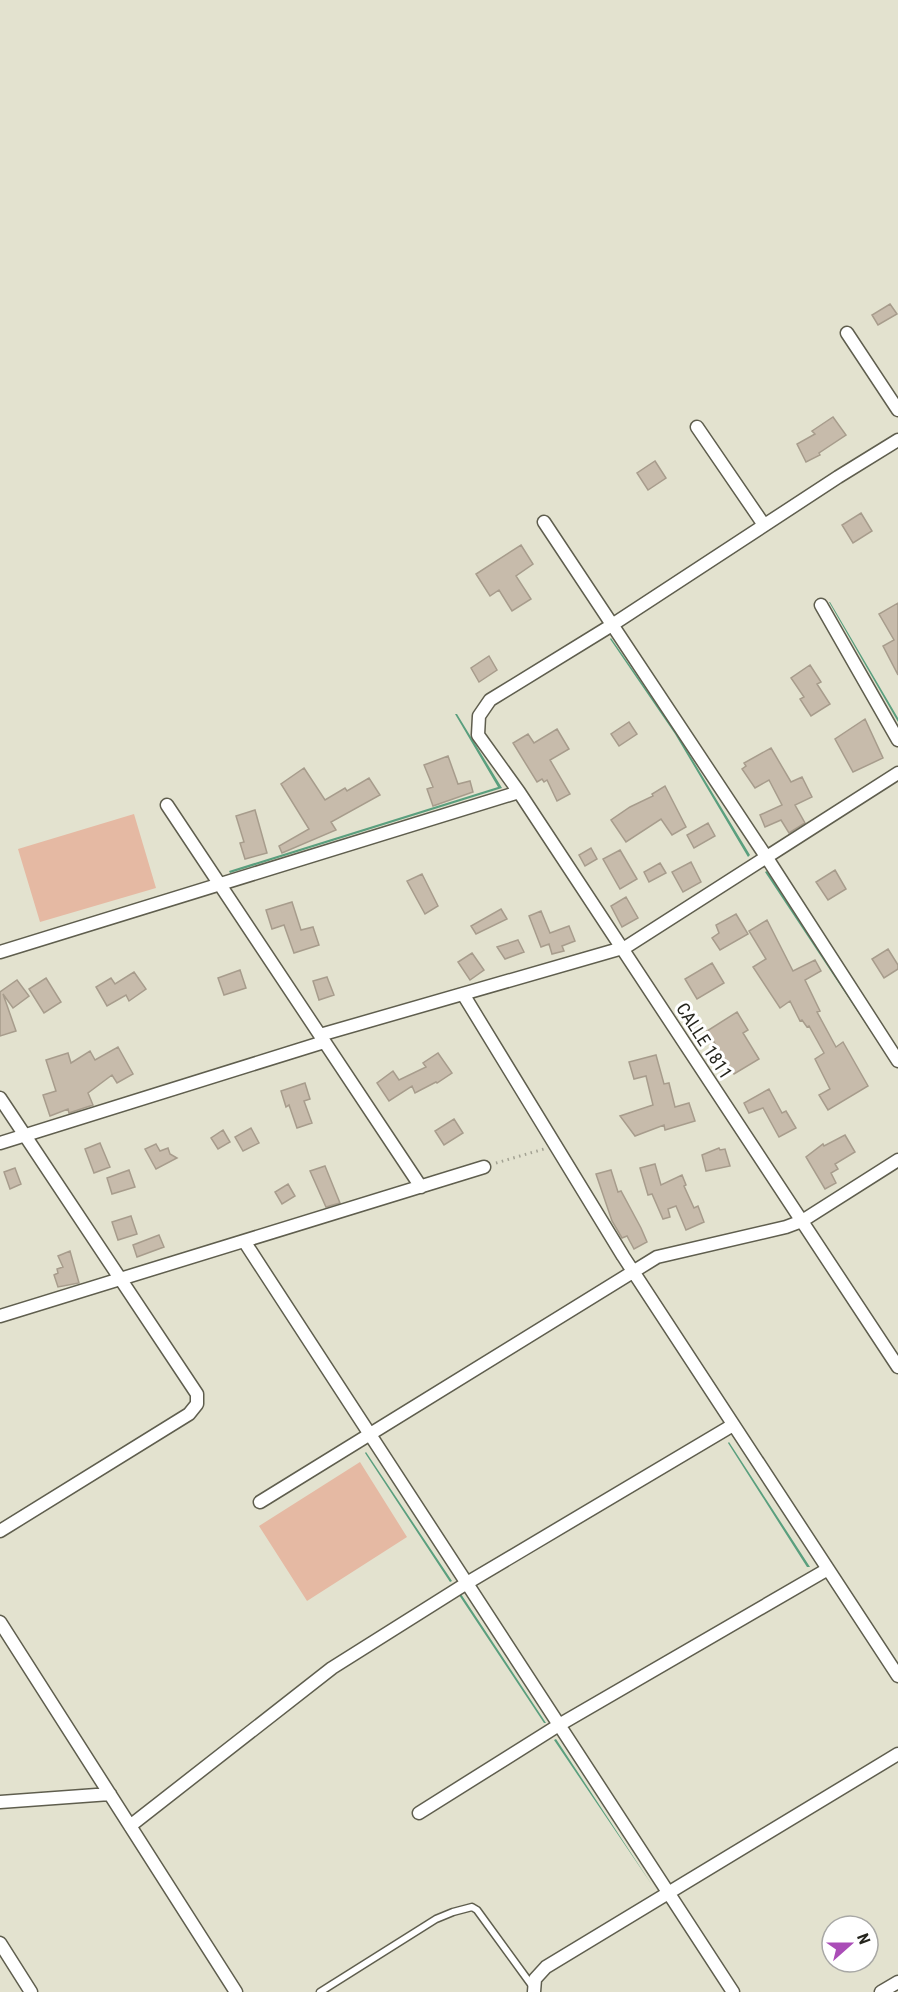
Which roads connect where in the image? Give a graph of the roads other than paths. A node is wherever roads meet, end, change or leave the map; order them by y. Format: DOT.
graph roads {
  1 [pos="847,333"];
  2 [pos="898,410"];
  3 [pos="697,427"];
  4 [pos="898,440"];
  5 [pos="544,522"];
  6 [pos="764,525"];
  7 [pos="821,605"];
  8 [pos="612,625"];
  9 [pos="898,740"];
  10 [pos="898,773"];
  11 [pos="519,792"];
  12 [pos="167,805"];
  13 [pos="767,858"];
  14 [pos="220,885"];
  15 [pos="622,948"];
  16 [pos="0,952"];
  17 [pos="463,994"];
  18 [pos="322,1038"];
  19 [pos="898,1061"];
  20 [pos="0,1098"];
  21 [pos="25,1136"];
  22 [pos="0,1143"];
  23 [pos="898,1160"];
  24 [pos="484,1167"];
  25 [pos="421,1187"];
  26 [pos="802,1221"];
  27 [pos="244,1241"];
  28 [pos="633,1272"];
  29 [pos="121,1279"];
  30 [pos="0,1316"];
  31 [pos="898,1367"];
  32 [pos="734,1425"];
  33 [pos="370,1434"];
  34 [pos="260,1502"];
  35 [pos="0,1531"];
  36 [pos="828,1569"];
  37 [pos="467,1583"];
  38 [pos="0,1622"];
  39 [pos="898,1676"];
  40 [pos="559,1725"];
  41 [pos="898,1754"];
  42 [pos="110,1794"];
  43 [pos="0,1802"];
  44 [pos="418,1813"];
  45 [pos="130,1826"];
  46 [pos="669,1893"];
  47 [pos="0,1943"];
  48 [pos="898,1982"];
  49 [pos="534,1990"];
  50 [pos="31,1992"];
  51 [pos="236,1992"];
  52 [pos="320,1992"];
  53 [pos="733,1992"];
  54 [pos="881,1992"];
  1 -- 2 [label="street"];
  3 -- 6 [label="street"];
  4 -- 6 [label="street"];
  5 -- 8 [label="street"];
  6 -- 8 [label="street"];
  7 -- 9 [label="street"];
  8 -- 11 [label="street, CALLE 1811"];
  8 -- 13 [label="street"];
  10 -- 13 [label="street"];
  11 -- 14 [label="street"];
  11 -- 15 [label="street, CALLE 1811"];
  12 -- 14 [label="street"];
  13 -- 15 [label="street"];
  13 -- 19 [label="street"];
  14 -- 16 [label="street"];
  14 -- 18 [label="street"];
  15 -- 17 [label="street"];
  15 -- 26 [label="street, CALLE 1811"];
  17 -- 18 [label="street"];
  17 -- 28 [label="street"];
  18 -- 21 [label="street"];
  18 -- 25 [label="street"];
  20 -- 21 [label="street"];
  21 -- 22 [label="street"];
  21 -- 29 [label="street"];
  23 -- 26 [label="street"];
  24 -- 25 [label="street"];
  25 -- 27 [label="street"];
  26 -- 28 [label="street"];
  26 -- 31 [label="street, CALLE 1811"];
  27 -- 29 [label="street"];
  27 -- 33 [label="street"];
  28 -- 32 [label="street"];
  28 -- 33 [label="street"];
  29 -- 30 [label="street"];
  29 -- 35 [label="street"];
  32 -- 36 [label="street"];
  32 -- 37 [label="street"];
  33 -- 34 [label="street"];
  33 -- 37 [label="street"];
  36 -- 39 [label="street"];
  36 -- 40 [label="street"];
  37 -- 40 [label="street"];
  37 -- 45 [label="street"];
  38 -- 42 [label="street"];
  40 -- 44 [label="street"];
  40 -- 46 [label="street"];
  41 -- 46 [label="street"];
  42 -- 43 [label="street"];
  42 -- 45 [label="street"];
  45 -- 51 [label="street"];
  46 -- 49 [label="street"];
  46 -- 53 [label="street"];
  47 -- 50 [label="street"];
  48 -- 54 [label="street"];
  49 -- 52 [label="lane"];
}
